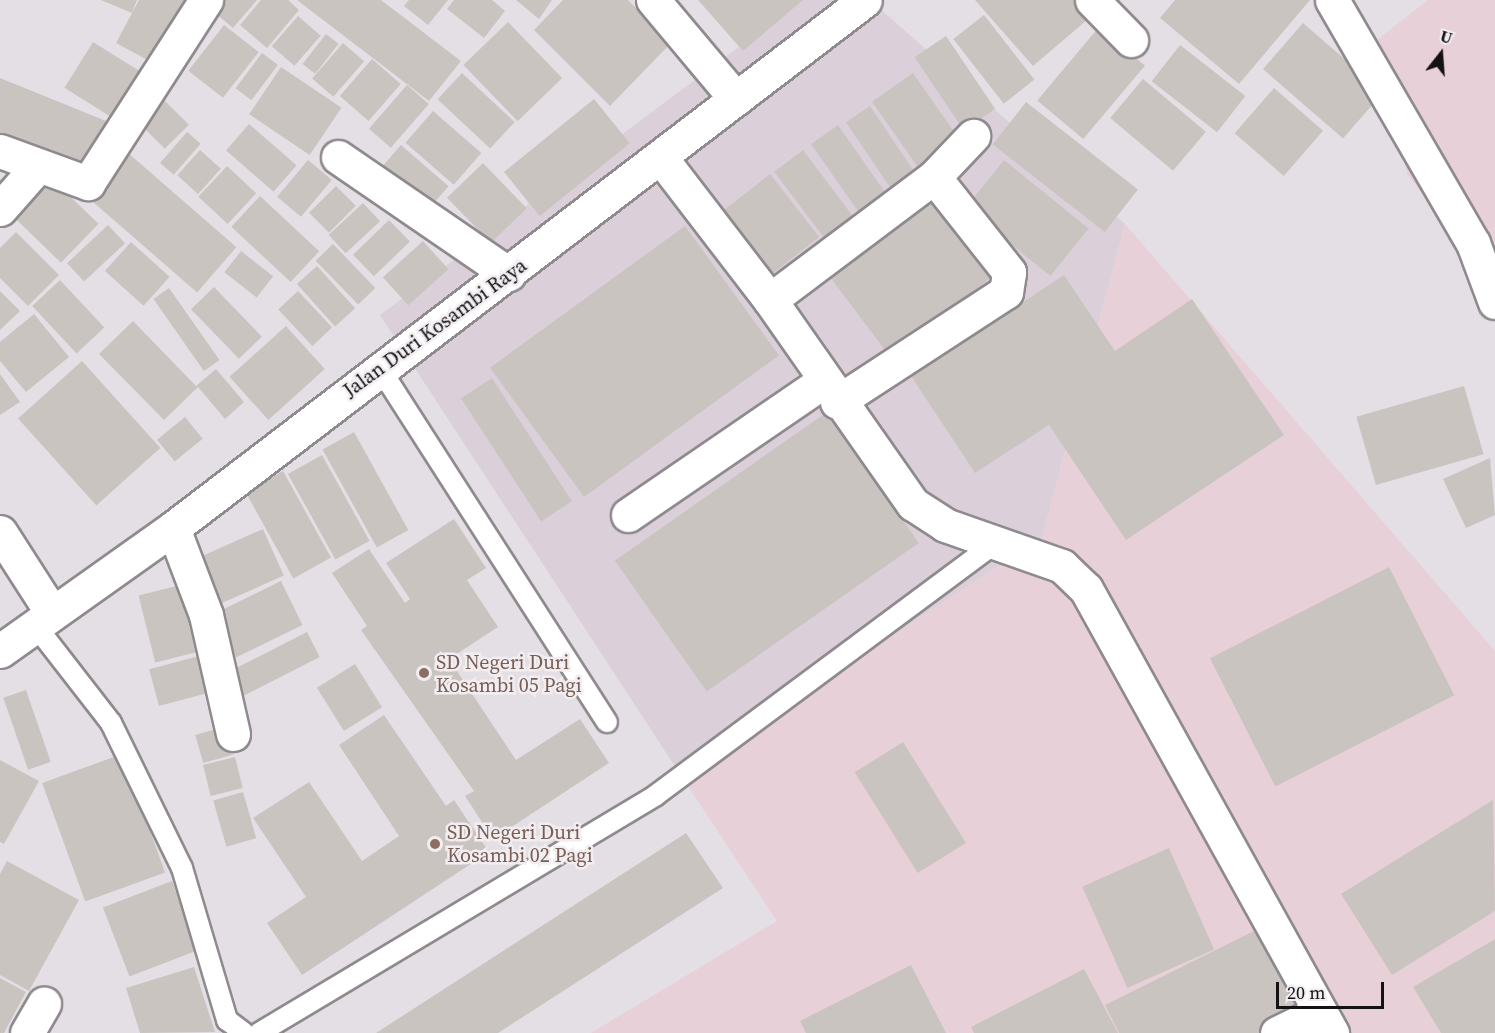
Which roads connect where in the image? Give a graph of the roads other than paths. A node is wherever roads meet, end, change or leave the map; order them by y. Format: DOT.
graph roads {
  1 [pos="206,0"];
  2 [pos="653,0"];
  3 [pos="865,0"];
  4 [pos="1092,0"];
  5 [pos="1332,0"];
  6 [pos="1131,40"];
  7 [pos="736,99"];
  8 [pos="973,136"];
  9 [pos="0,151"];
  10 [pos="338,157"];
  11 [pos="661,158"];
  12 [pos="37,167"];
  13 [pos="934,177"];
  14 [pos="0,209"];
  15 [pos="509,274"];
  16 [pos="770,300"];
  17 [pos="1495,302"];
  18 [pos="379,367"];
  19 [pos="830,392"];
  20 [pos="628,515"];
  21 [pos="173,528"];
  22 [pos="0,532"];
  23 [pos="994,544"];
  24 [pos="43,619"];
  25 [pos="0,651"];
  26 [pos="607,722"];
  27 [pos="233,734"];
  28 [pos="44,1004"];
  29 [pos="1326,1023"];
  30 [pos="27,1033"];
  31 [pos="244,1033"];
  32 [pos="259,1033"];
  33 [pos="1277,1033"];
  1 -- 12 [label="street"];
  2 -- 7 [label="street"];
  3 -- 7 [label="street, Jalan Duri Kosambi Raya"];
  4 -- 6 [label="street"];
  5 -- 17 [label="street"];
  7 -- 11 [label="street, Jalan Duri Kosambi Raya"];
  8 -- 13 [label="street"];
  9 -- 12 [label="street"];
  10 -- 15 [label="street"];
  11 -- 15 [label="street, Jalan Duri Kosambi Raya"];
  11 -- 16 [label="street"];
  12 -- 14 [label="street"];
  13 -- 16 [label="street"];
  13 -- 19 [label="street"];
  15 -- 18 [label="street, Jalan Duri Kosambi Raya"];
  16 -- 19 [label="street"];
  18 -- 21 [label="street, Jalan Duri Kosambi Raya"];
  18 -- 26 [label="lane"];
  19 -- 20 [label="street"];
  19 -- 23 [label="street"];
  21 -- 24 [label="street, Jalan Duri Kosambi Raya"];
  21 -- 27 [label="street"];
  22 -- 24 [label="street"];
  23 -- 29 [label="street"];
  23 -- 32 [label="lane"];
  24 -- 25 [label="street, Jalan Duri Kosambi Raya"];
  24 -- 31 [label="lane"];
  28 -- 30 [label="street"];
  29 -- 33 [label="street"];
}
